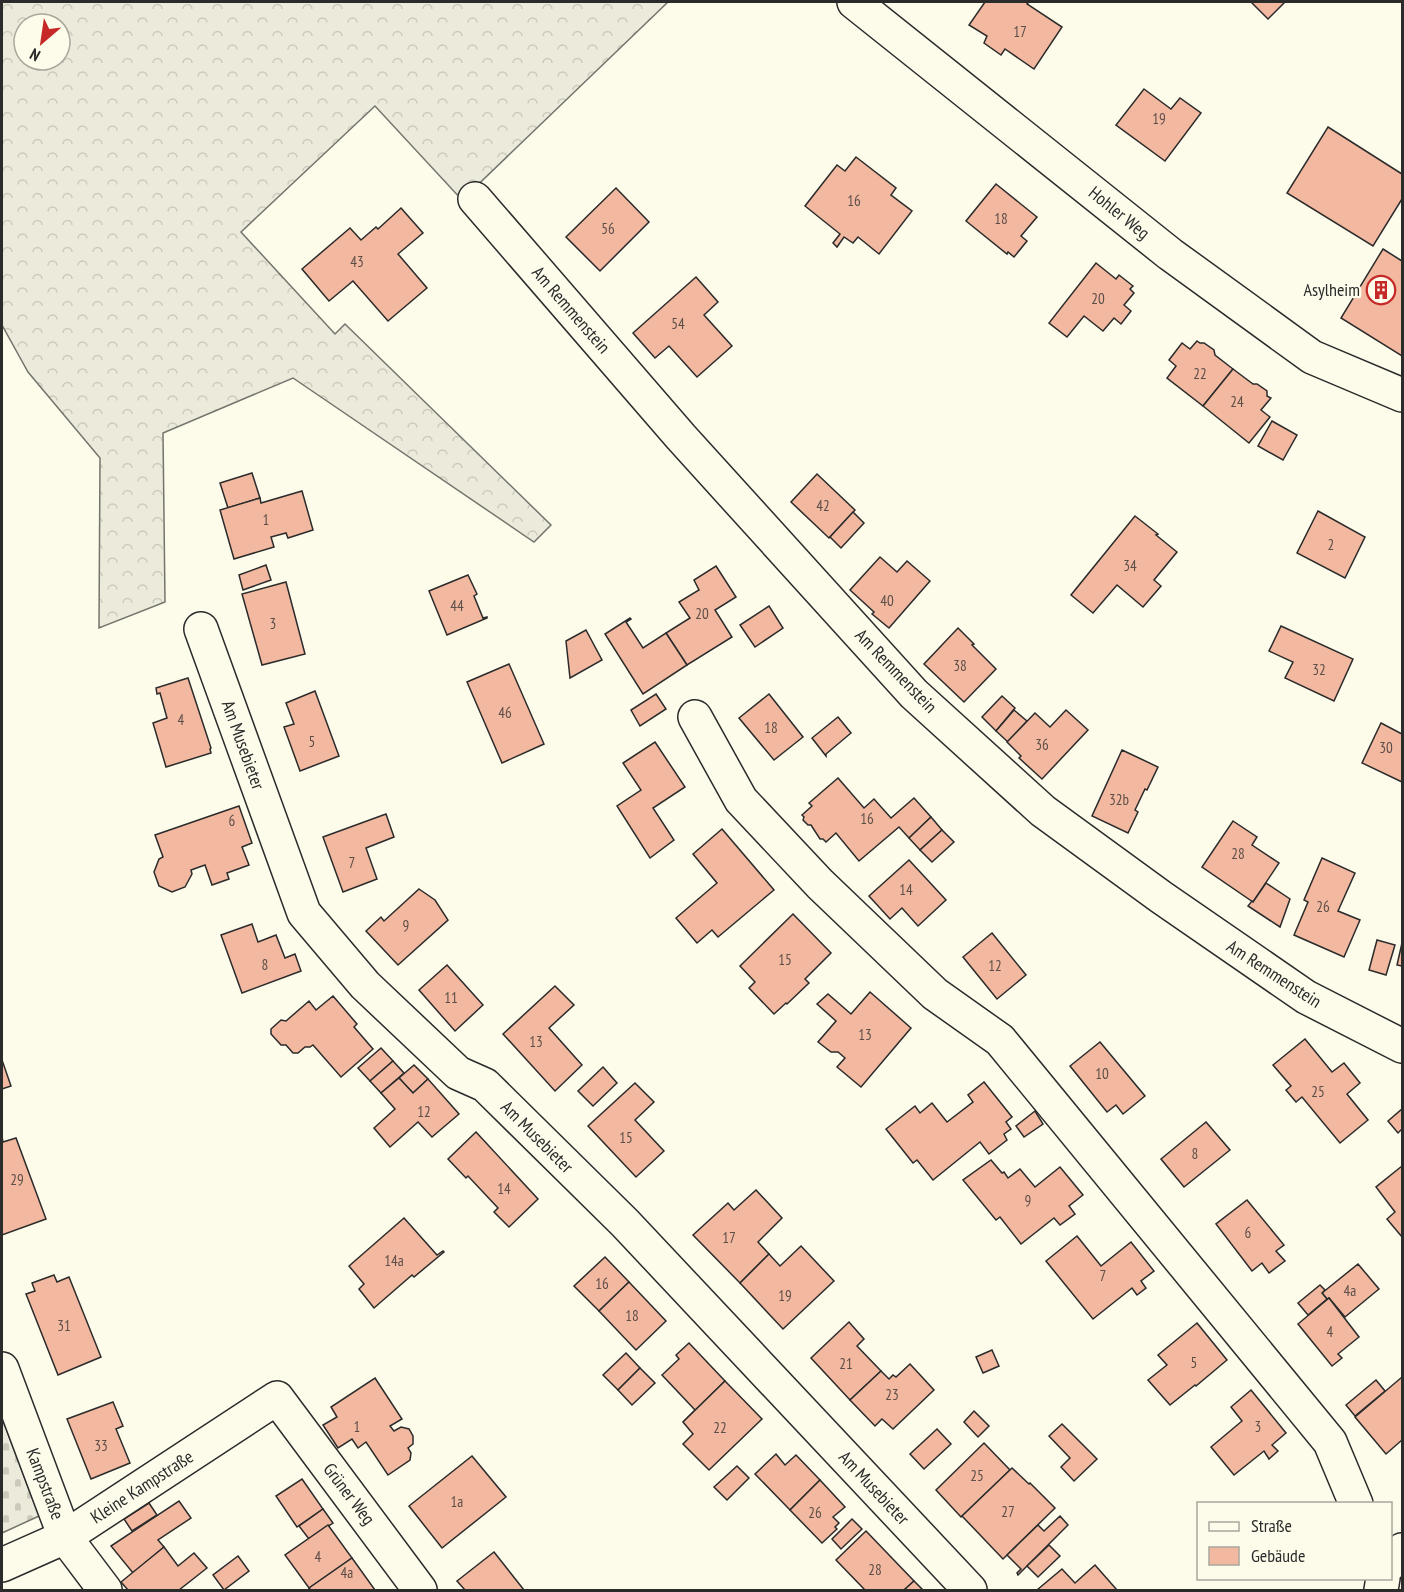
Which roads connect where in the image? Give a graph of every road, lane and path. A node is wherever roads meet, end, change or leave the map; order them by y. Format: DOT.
graph roads {
  1 [pos="854,2"];
  2 [pos="475,199"];
  3 [pos="1402,395"];
  4 [pos="201,629"];
  5 [pos="695,717"];
  6 [pos="1402,1046"];
  7 [pos="2,1369"];
  8 [pos="277,1398"];
  9 [pos="1356,1502"];
  10 [pos="65,1538"];
  11 [pos="1402,1550"];
  12 [pos="1392,1562"];
  13 [pos="2,1565"];
  14 [pos="105,1590"];
  15 [pos="420,1590"];
  16 [pos="970,1590"];
  1 -- 3 [label="street, Hohler Weg"];
  2 -- 6 [label="street, Am Remmenstein"];
  4 -- 16 [label="street, Am Musebieter"];
  5 -- 9 [label="street"];
  7 -- 10 [label="street, Kampstraße"];
  8 -- 10 [label="street, Kleine Kampstraße"];
  8 -- 15 [label="street, Grüner Weg"];
  10 -- 13 [label="street, Kleine Kampstraße"];
  10 -- 14 [label="street, Kampstraße"];
  11 -- 12 [label="street"];
}
